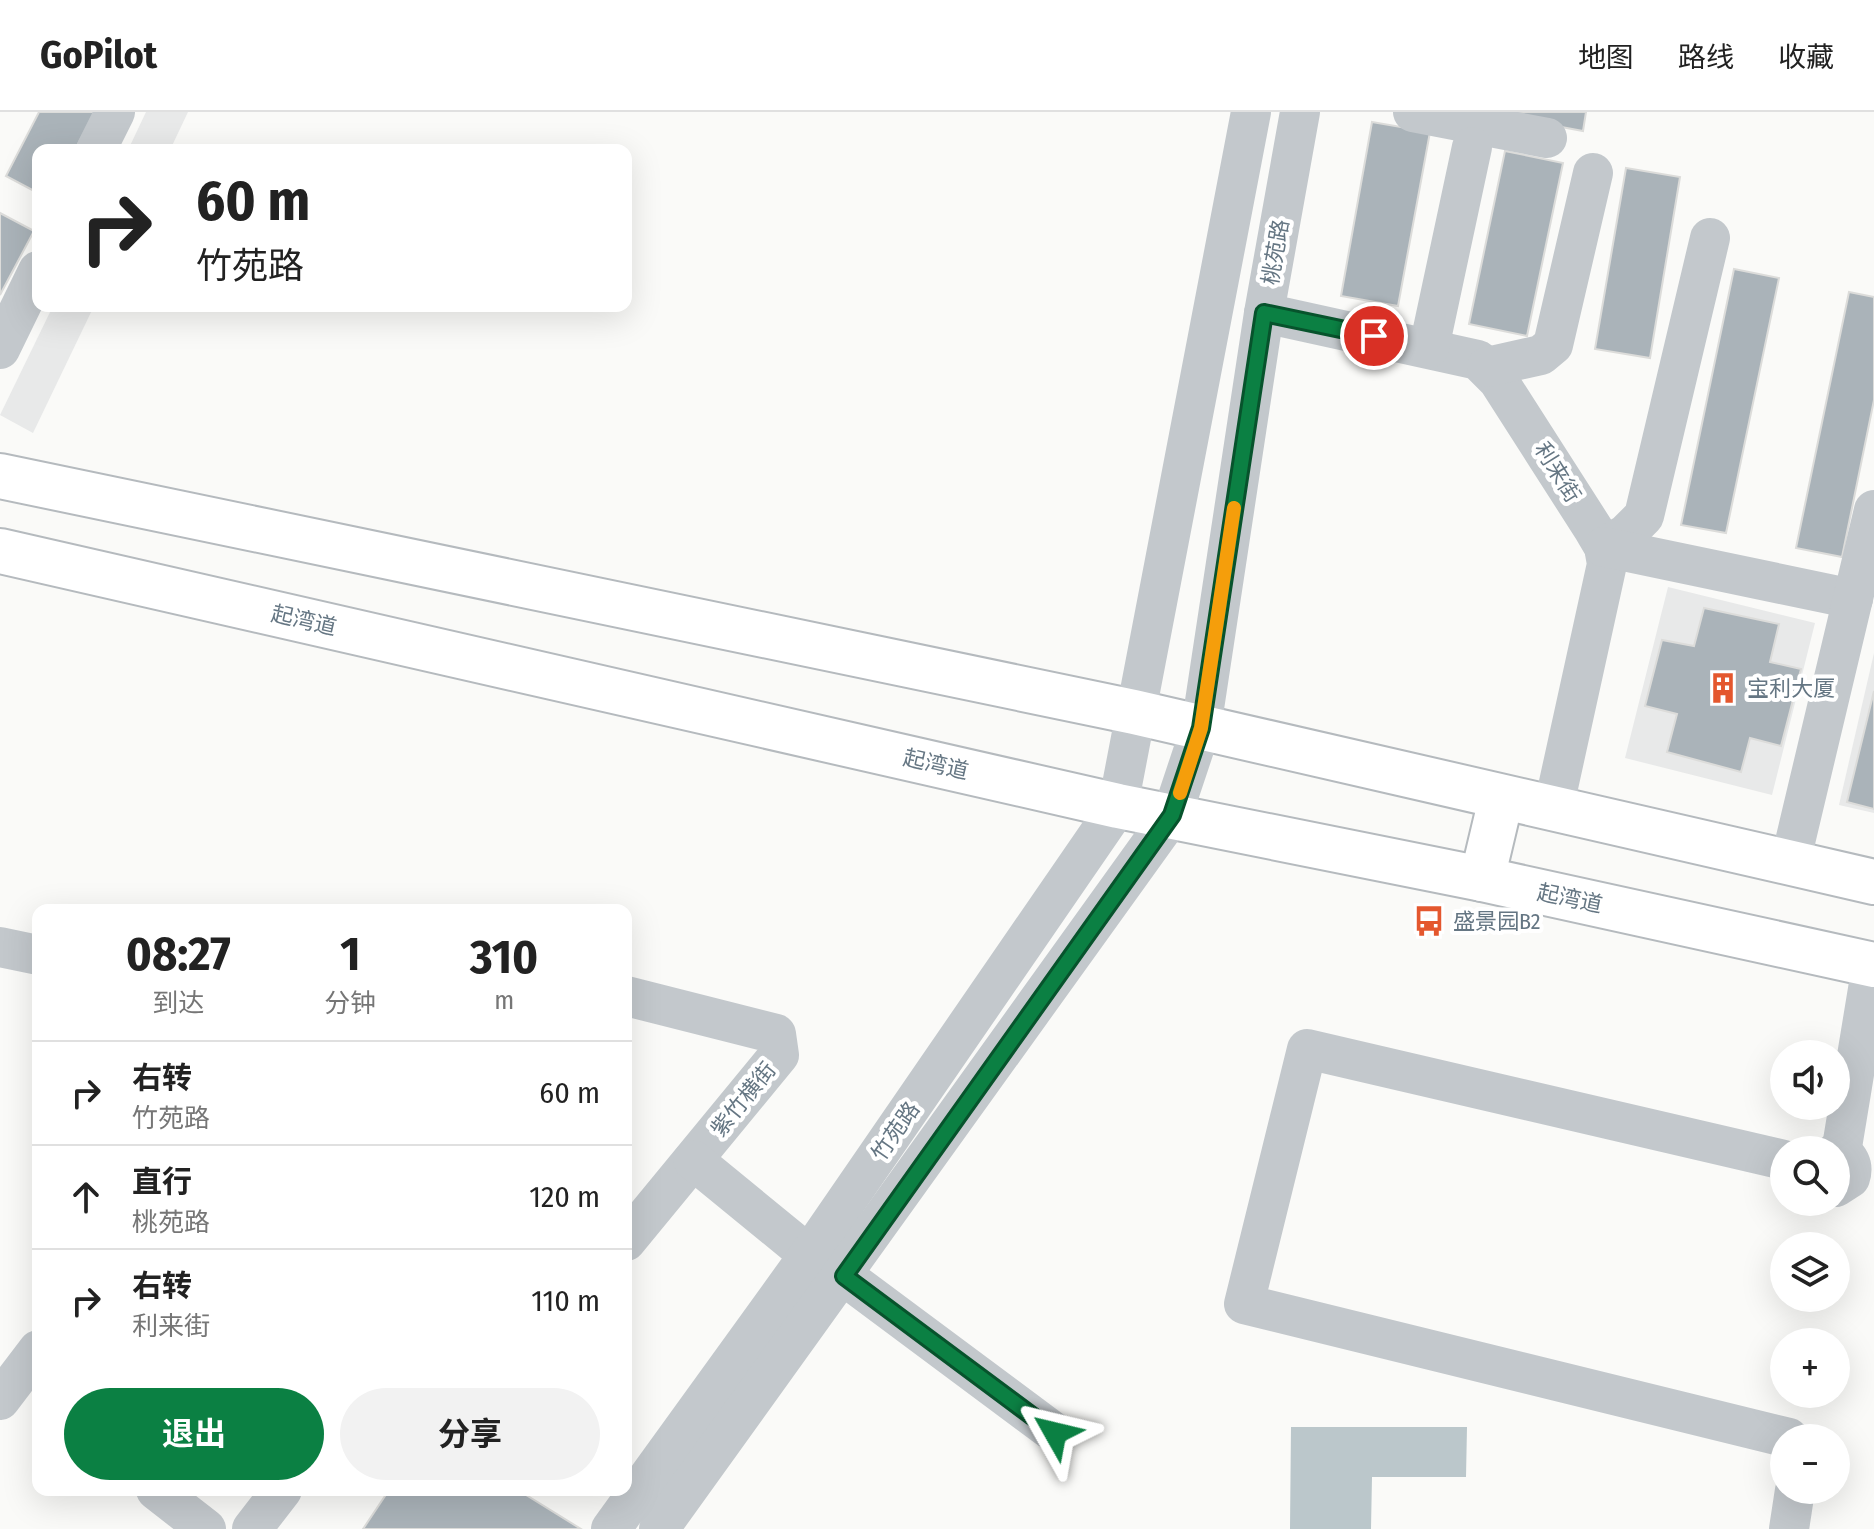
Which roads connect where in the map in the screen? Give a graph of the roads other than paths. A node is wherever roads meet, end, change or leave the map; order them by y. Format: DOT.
graph roads {
  1 [pos="115,112"];
  2 [pos="1251,112"];
  3 [pos="1300,112"];
  4 [pos="1413,112"];
  5 [pos="1547,138"];
  6 [pos="99,144"];
  7 [pos="1472,147"];
  8 [pos="1593,173"];
  9 [pos="1710,238"];
  10 [pos="32,283"];
  11 [pos="1264,313"];
  12 [pos="1429,348"];
  13 [pos="0,349"];
  14 [pos="1487,367"];
  15 [pos="0,476"];
  16 [pos="1874,510"];
  17 [pos="1604,547"];
  18 [pos="0,551"];
  19 [pos="1853,599"];
  20 [pos="1134,712"];
  21 [pos="1201,728"];
  22 [pos="1501,799"];
  23 [pos="1118,806"];
  24 [pos="1553,810"];
  25 [pos="1172,815"];
  26 [pos="1790,863"];
  27 [pos="1482,879"];
  28 [pos="1874,882"];
  29 [pos="0,947"];
  30 [pos="32,954"];
  31 [pos="1873,965"];
  32 [pos="632,998"];
  33 [pos="1850,1152"];
  34 [pos="1770,1157"];
  35 [pos="693,1160"];
  36 [pos="632,1234"];
  37 [pos="809,1255"];
  38 [pos="844,1276"];
  39 [pos="1055,1433"];
  40 [pos="1770,1433"];
  41 [pos="164,1496"];
  42 [pos="277,1496"];
  43 [pos="1793,1504"];
  44 [pos="206,1529"];
  45 [pos="252,1529"];
  46 [pos="611,1529"];
  47 [pos="659,1529"];
  48 [pos="1789,1529"];
  1 -- 6 [label="street"];
  2 -- 20 [label="street"];
  3 -- 11 [label="street, 桃苑路"];
  4 -- 5 [label="street"];
  7 -- 12 [label="street"];
  8 -- 14 [label="street"];
  9 -- 17 [label="street"];
  10 -- 13 [label="street"];
  11 -- 12 [label="street"];
  11 -- 21 [label="street, 桃苑路"];
  12 -- 14 [label="street"];
  14 -- 17 [label="street, 利来街"];
  15 -- 20 [label="main road"];
  16 -- 19 [label="street"];
  17 -- 19 [label="street"];
  17 -- 24 [label="street"];
  18 -- 23 [label="main road, 起湾道"];
  19 -- 26 [label="street"];
  20 -- 21 [label="main road"];
  20 -- 23 [label="street, 竹苑路"];
  21 -- 22 [label="main road"];
  21 -- 25 [label="street, 桃苑路"];
  22 -- 24 [label="main road"];
  22 -- 27 [label="main road"];
  23 -- 25 [label="main road, 起湾道"];
  23 -- 37 [label="street, 竹苑路"];
  24 -- 26 [label="main road"];
  25 -- 27 [label="main road, 起湾道"];
  25 -- 38 [label="street, 竹苑路"];
  26 -- 28 [label="main road"];
  27 -- 31 [label="main road, 起湾道"];
  29 -- 30 [label="street"];
  31 -- 33 [label="street"];
  32 -- 35 [label="street, 紫竹横街"];
  34 -- 40 [label="street"];
  35 -- 36 [label="street, 紫竹横街"];
  35 -- 37 [label="street"];
  37 -- 38 [label="street"];
  37 -- 46 [label="street, 竹苑路"];
  38 -- 39 [label="street"];
  38 -- 47 [label="street, 竹苑路"];
  41 -- 44 [label="street"];
  42 -- 45 [label="street"];
  43 -- 48 [label="street"];
}
